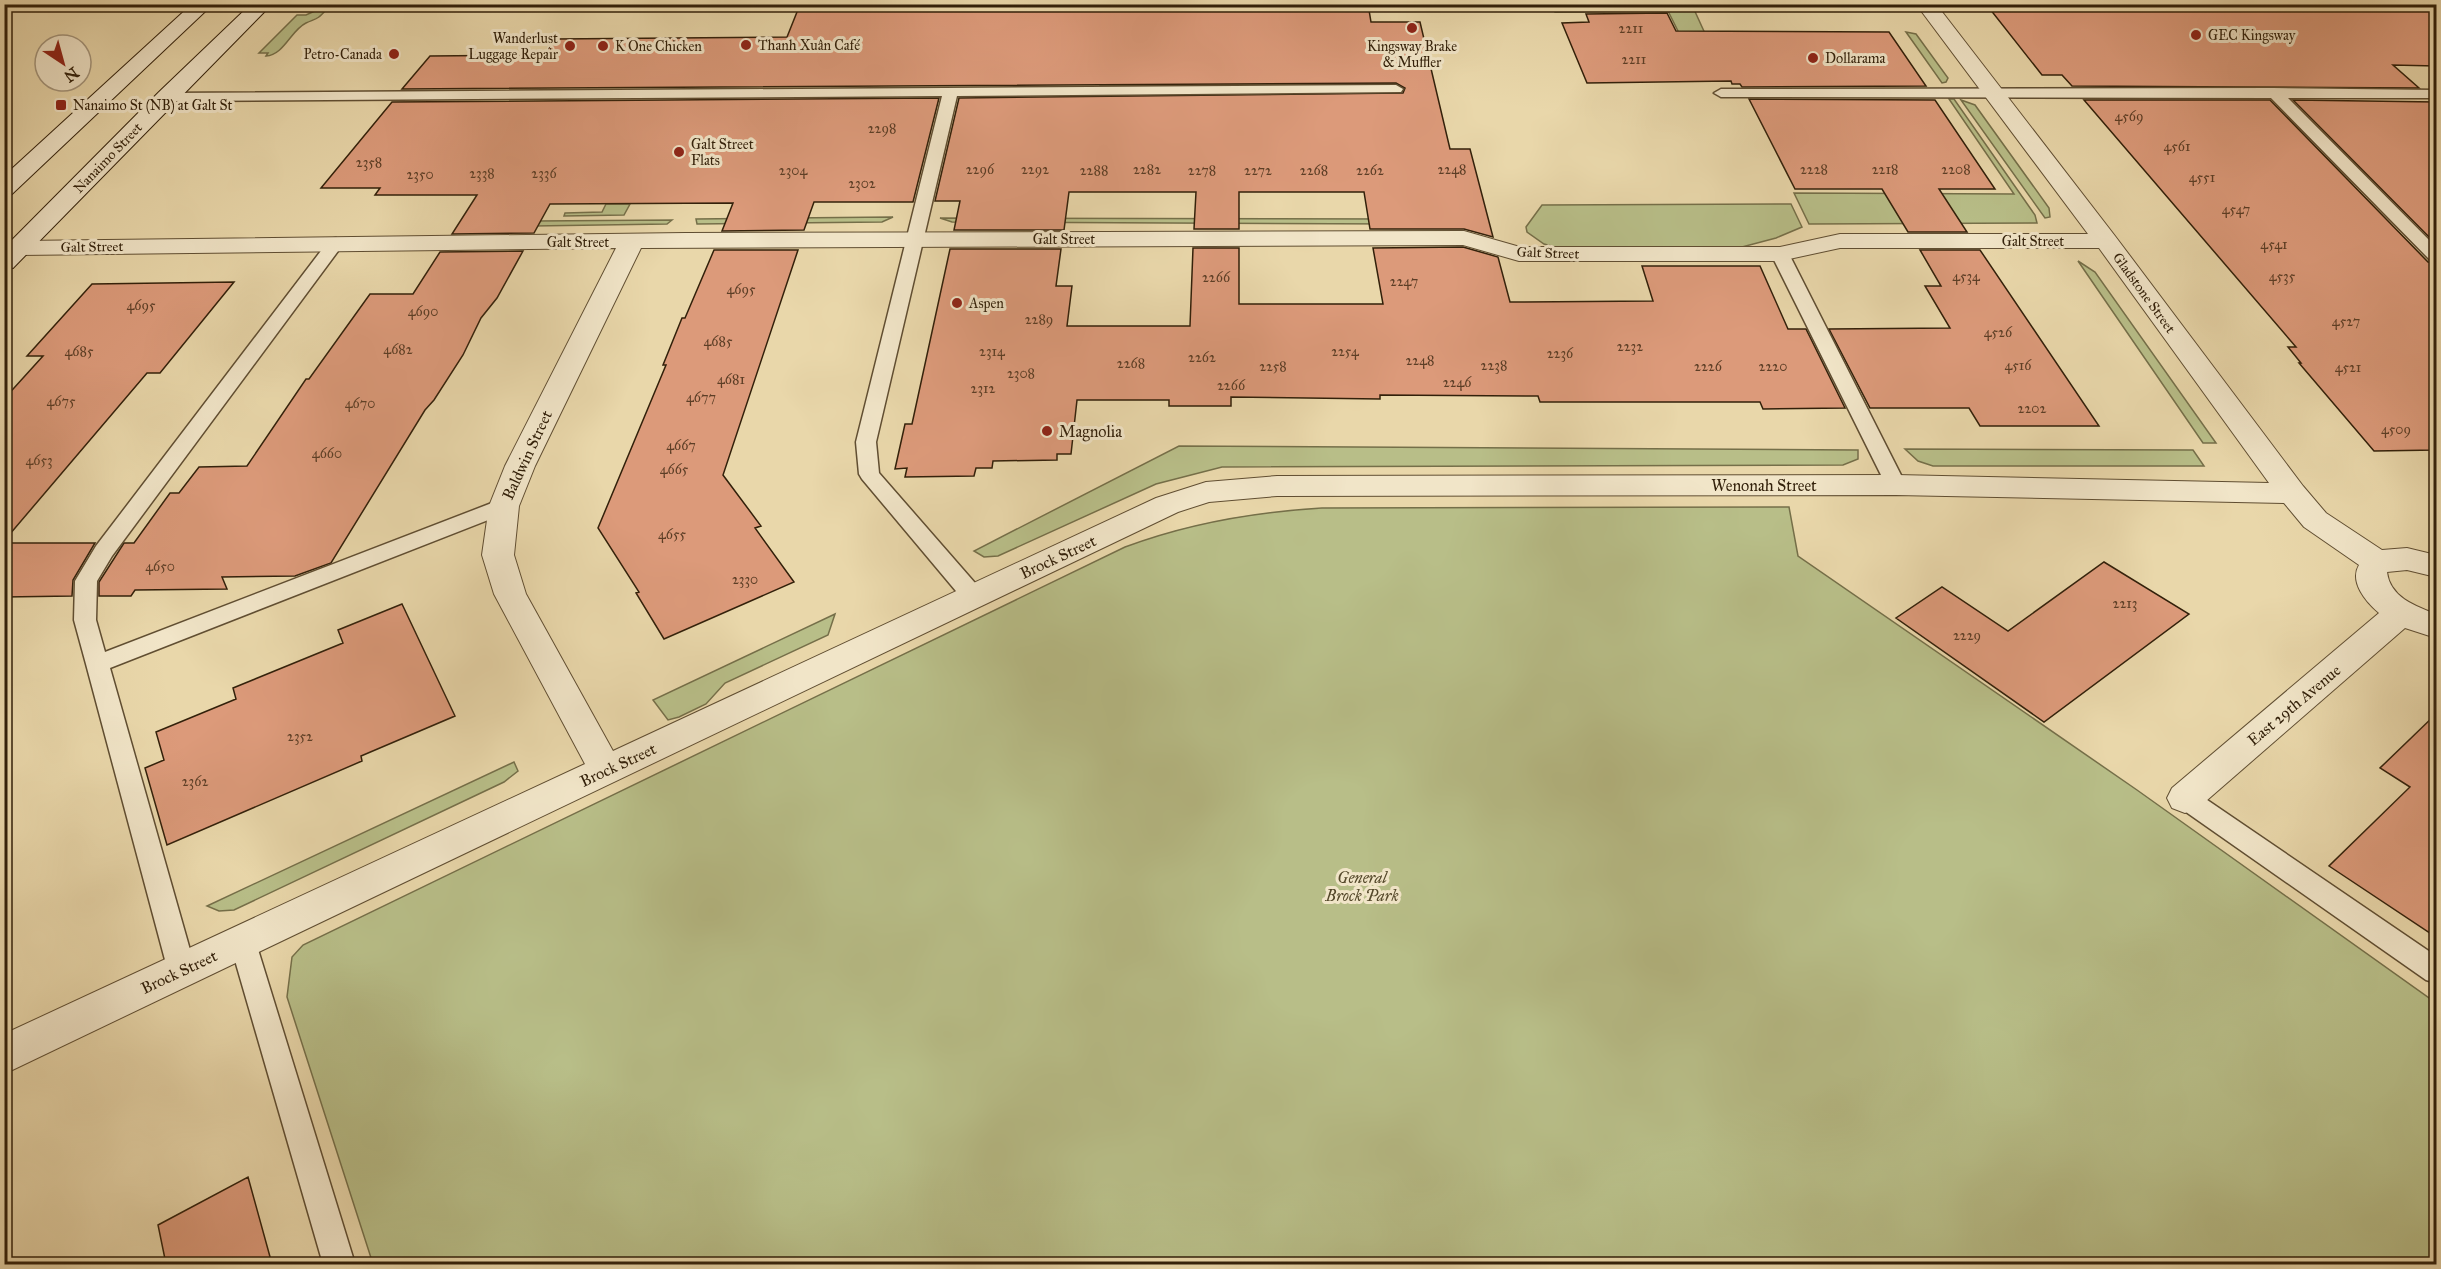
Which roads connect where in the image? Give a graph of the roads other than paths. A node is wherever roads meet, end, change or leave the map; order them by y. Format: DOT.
graph roads {
  1 [pos="204,4"];
  2 [pos="263,4"];
  3 [pos="1925,4"];
  4 [pos="1395,89"];
  5 [pos="2273,92"];
  6 [pos="950,93"];
  7 [pos="1721,93"];
  8 [pos="1994,93"];
  9 [pos="2436,94"];
  10 [pos="167,97"];
  11 [pos="4,189"];
  12 [pos="915,239"];
  13 [pos="632,241"];
  14 [pos="2106,241"];
  15 [pos="336,243"];
  16 [pos="1780,254"];
  17 [pos="12,256"];
  18 [pos="2436,256"];
  19 [pos="1896,485"];
  20 [pos="1236,488"];
  21 [pos="2292,493"];
  22 [pos="504,507"];
  23 [pos="2379,562"];
  24 [pos="2436,566"];
  25 [pos="975,597"];
  26 [pos="2402,612"];
  27 [pos="2436,626"];
  28 [pos="97,664"];
  29 [pos="606,770"];
  30 [pos="2185,798"];
  31 [pos="243,943"];
  32 [pos="182,971"];
  33 [pos="2436,971"];
  34 [pos="4,1055"];
  35 [pos="339,1264"];
  1 -- 11 [label="street"];
  2 -- 10 [label="street, Nanaimo Street"];
  3 -- 8 [label="street, Gladstone Street"];
  4 -- 6 [label="lane"];
  5 -- 8 [label="lane"];
  5 -- 9 [label="lane"];
  5 -- 18 [label="lane"];
  6 -- 10 [label="lane"];
  6 -- 12 [label="lane"];
  7 -- 8 [label="lane"];
  8 -- 14 [label="street, Gladstone Street"];
  10 -- 17 [label="street, Nanaimo Street"];
  12 -- 13 [label="street, Galt Street"];
  12 -- 16 [label="street, Galt Street"];
  12 -- 25 [label="lane"];
  13 -- 15 [label="street, Galt Street"];
  13 -- 22 [label="street, Baldwin Street"];
  14 -- 16 [label="street, Galt Street"];
  14 -- 21 [label="street, Gladstone Street"];
  15 -- 17 [label="street, Galt Street"];
  15 -- 28 [label="lane"];
  16 -- 19 [label="lane"];
  19 -- 20 [label="street, Wenonah Street"];
  19 -- 21 [label="street, Wenonah Street"];
  20 -- 25 [label="street, Brock Street"];
  21 -- 23 [label="street, Gladstone Street"];
  22 -- 28 [label="lane"];
  22 -- 29 [label="street, Baldwin Street"];
  23 -- 24 [label="street"];
  23 -- 26 [label="street"];
  25 -- 29 [label="street, Brock Street"];
  26 -- 27 [label="street"];
  26 -- 30 [label="street, East 29th Avenue"];
  28 -- 32 [label="lane"];
  29 -- 31 [label="street, Brock Street"];
  30 -- 33 [label="lane"];
  31 -- 32 [label="street, Brock Street"];
  31 -- 35 [label="lane"];
  32 -- 34 [label="street, Brock Street"];
}
